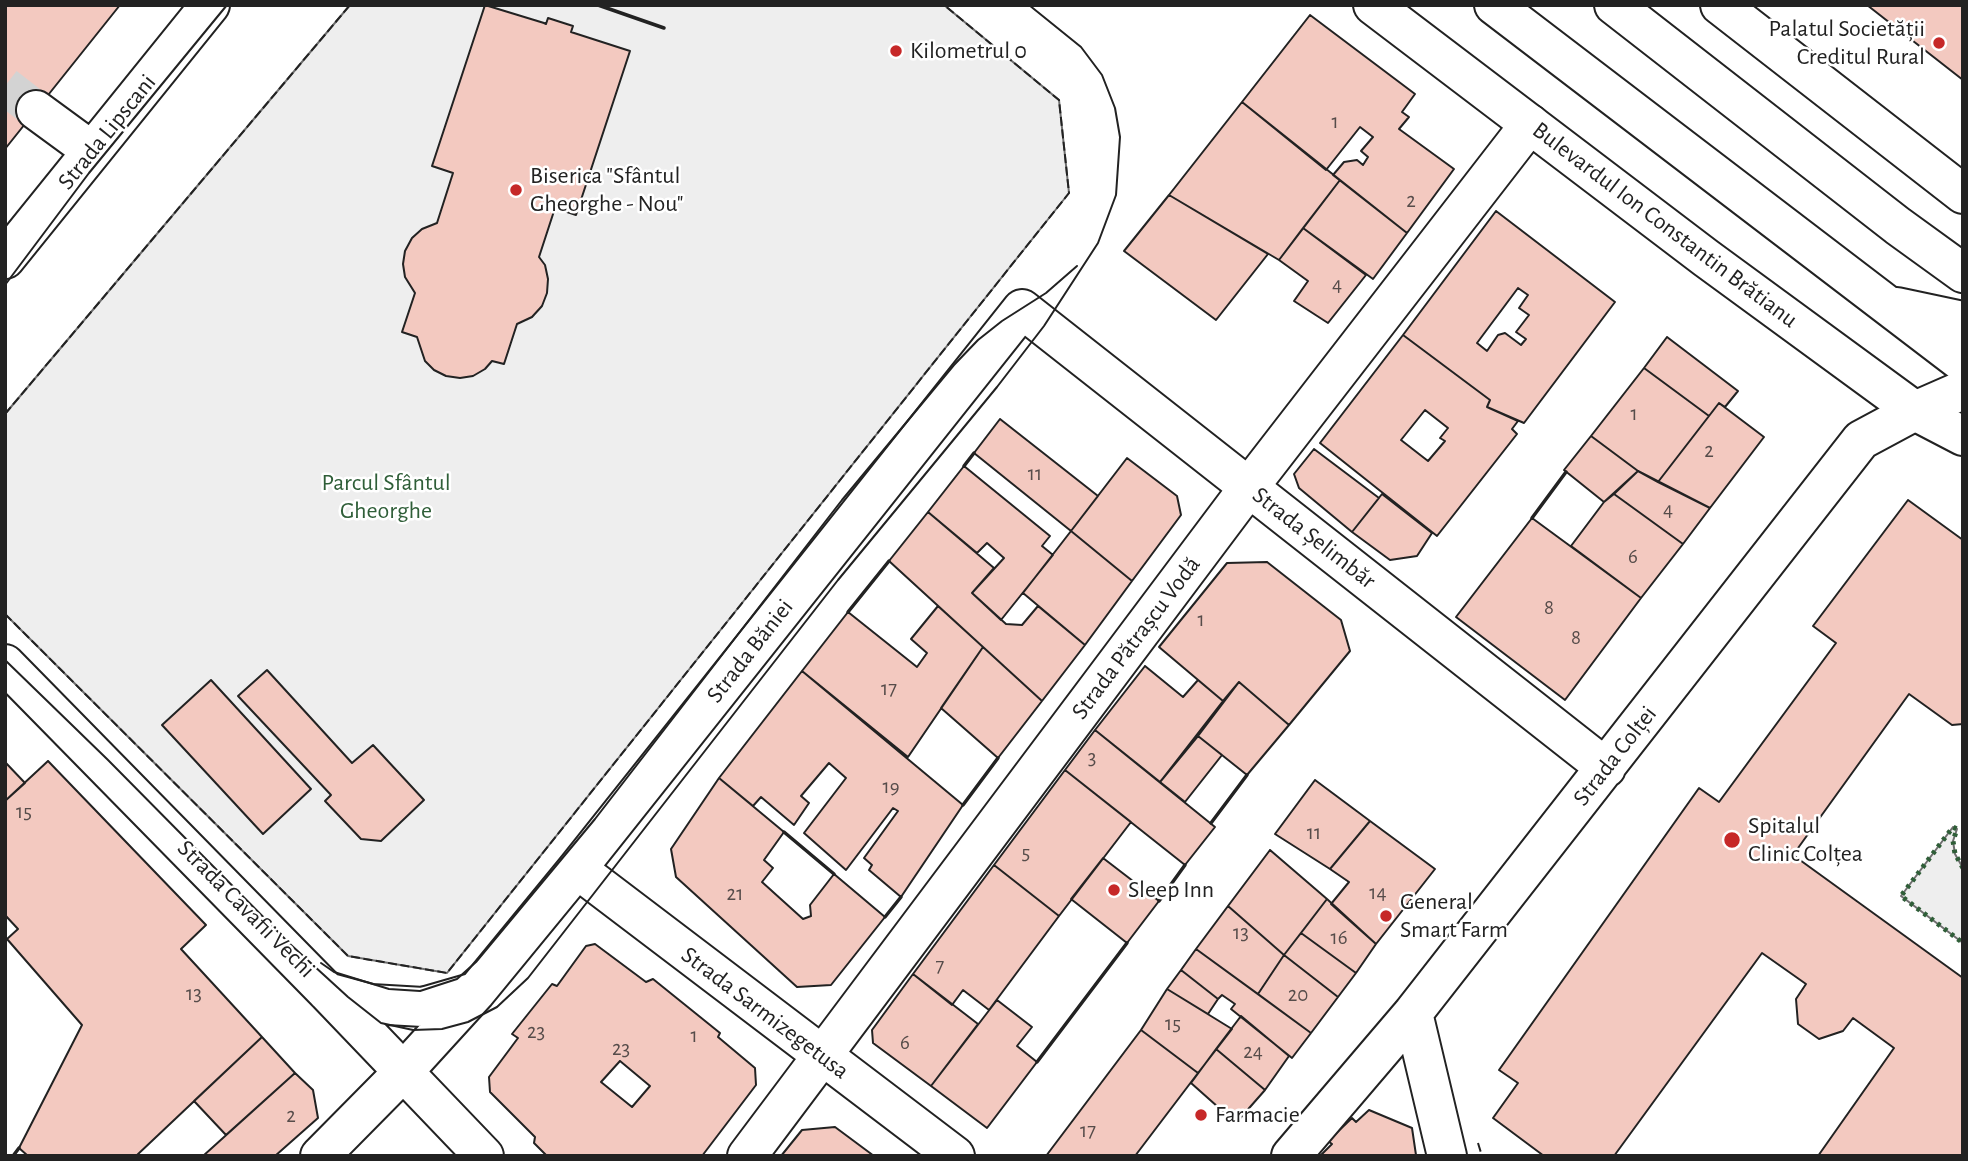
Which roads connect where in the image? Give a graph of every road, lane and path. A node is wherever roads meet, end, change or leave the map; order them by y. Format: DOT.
graph roads {
  1 [pos="210,5"];
  2 [pos="1373,5"];
  3 [pos="1494,5"];
  4 [pos="1614,5"];
  5 [pos="1720,5"];
  6 [pos="36,110"];
  7 [pos="1530,124"];
  8 [pos="92,151"];
  9 [pos="1963,194"];
  10 [pos="5,259"];
  11 [pos="1963,273"];
  12 [pos="1885,304"];
  13 [pos="1022,309"];
  14 [pos="1963,321"];
  15 [pos="1963,363"];
  16 [pos="1963,390"];
  17 [pos="1915,411"];
  18 [pos="1963,436"];
  19 [pos="1249,487"];
  20 [pos="5,664"];
  21 [pos="1606,768"];
  22 [pos="577,869"];
  23 [pos="327,992"];
  24 [pos="475,992"];
  25 [pos="1413,1013"];
  26 [pos="821,1056"];
  27 [pos="404,1071"];
  28 [pos="320,1156"];
  29 [pos="484,1156"];
  30 [pos="747,1156"];
  31 [pos="955,1156"];
  32 [pos="1291,1156"];
  33 [pos="1447,1156"];
  1 -- 8 [label="street, Strada Lipscani"];
  2 -- 7 [label="street, Bulevardul Ion Constantin Brătianu"];
  3 -- 12 [label="street"];
  4 -- 11 [label="street"];
  5 -- 9 [label="street"];
  6 -- 8 [label="street"];
  7 -- 17 [label="street, Bulevardul Ion Constantin Brătianu"];
  7 -- 19 [label="street, Strada Pătrașcu Vodă"];
  8 -- 10 [label="street, Strada Lipscani"];
  12 -- 14 [label="street"];
  12 -- 15 [label="street"];
  13 -- 19 [label="street, Strada Șelimbăr"];
  13 -- 22 [label="street, Strada Băniei"];
  16 -- 17 [label="street, Strada Colței"];
  17 -- 18 [label="street, Bulevardul Ion Constantin Brătianu"];
  17 -- 21 [label="street, Strada Colței"];
  19 -- 21 [label="street, Strada Șelimbăr"];
  19 -- 26 [label="street, Strada Pătrașcu Vodă"];
  20 -- 23 [label="street, Strada Cavafii Vechi"];
  21 -- 25 [label="street, Strada Colței"];
  22 -- 24 [label="street, Strada Băniei"];
  22 -- 26 [label="street, Strada Sarmizegetusa"];
  23 -- 24 [label="street"];
  23 -- 27 [label="street, Strada Cavafii Vechi"];
  24 -- 27 [label="street, Strada Băniei"];
  25 -- 32 [label="street, Strada Colței"];
  25 -- 33 [label="street"];
  26 -- 30 [label="street, Strada Pătrașcu Vodă"];
  26 -- 31 [label="street, Strada Sarmizegetusa"];
  27 -- 28 [label="street, Strada Băniei"];
  27 -- 29 [label="street, Strada Cavafii Vechi"];
}
